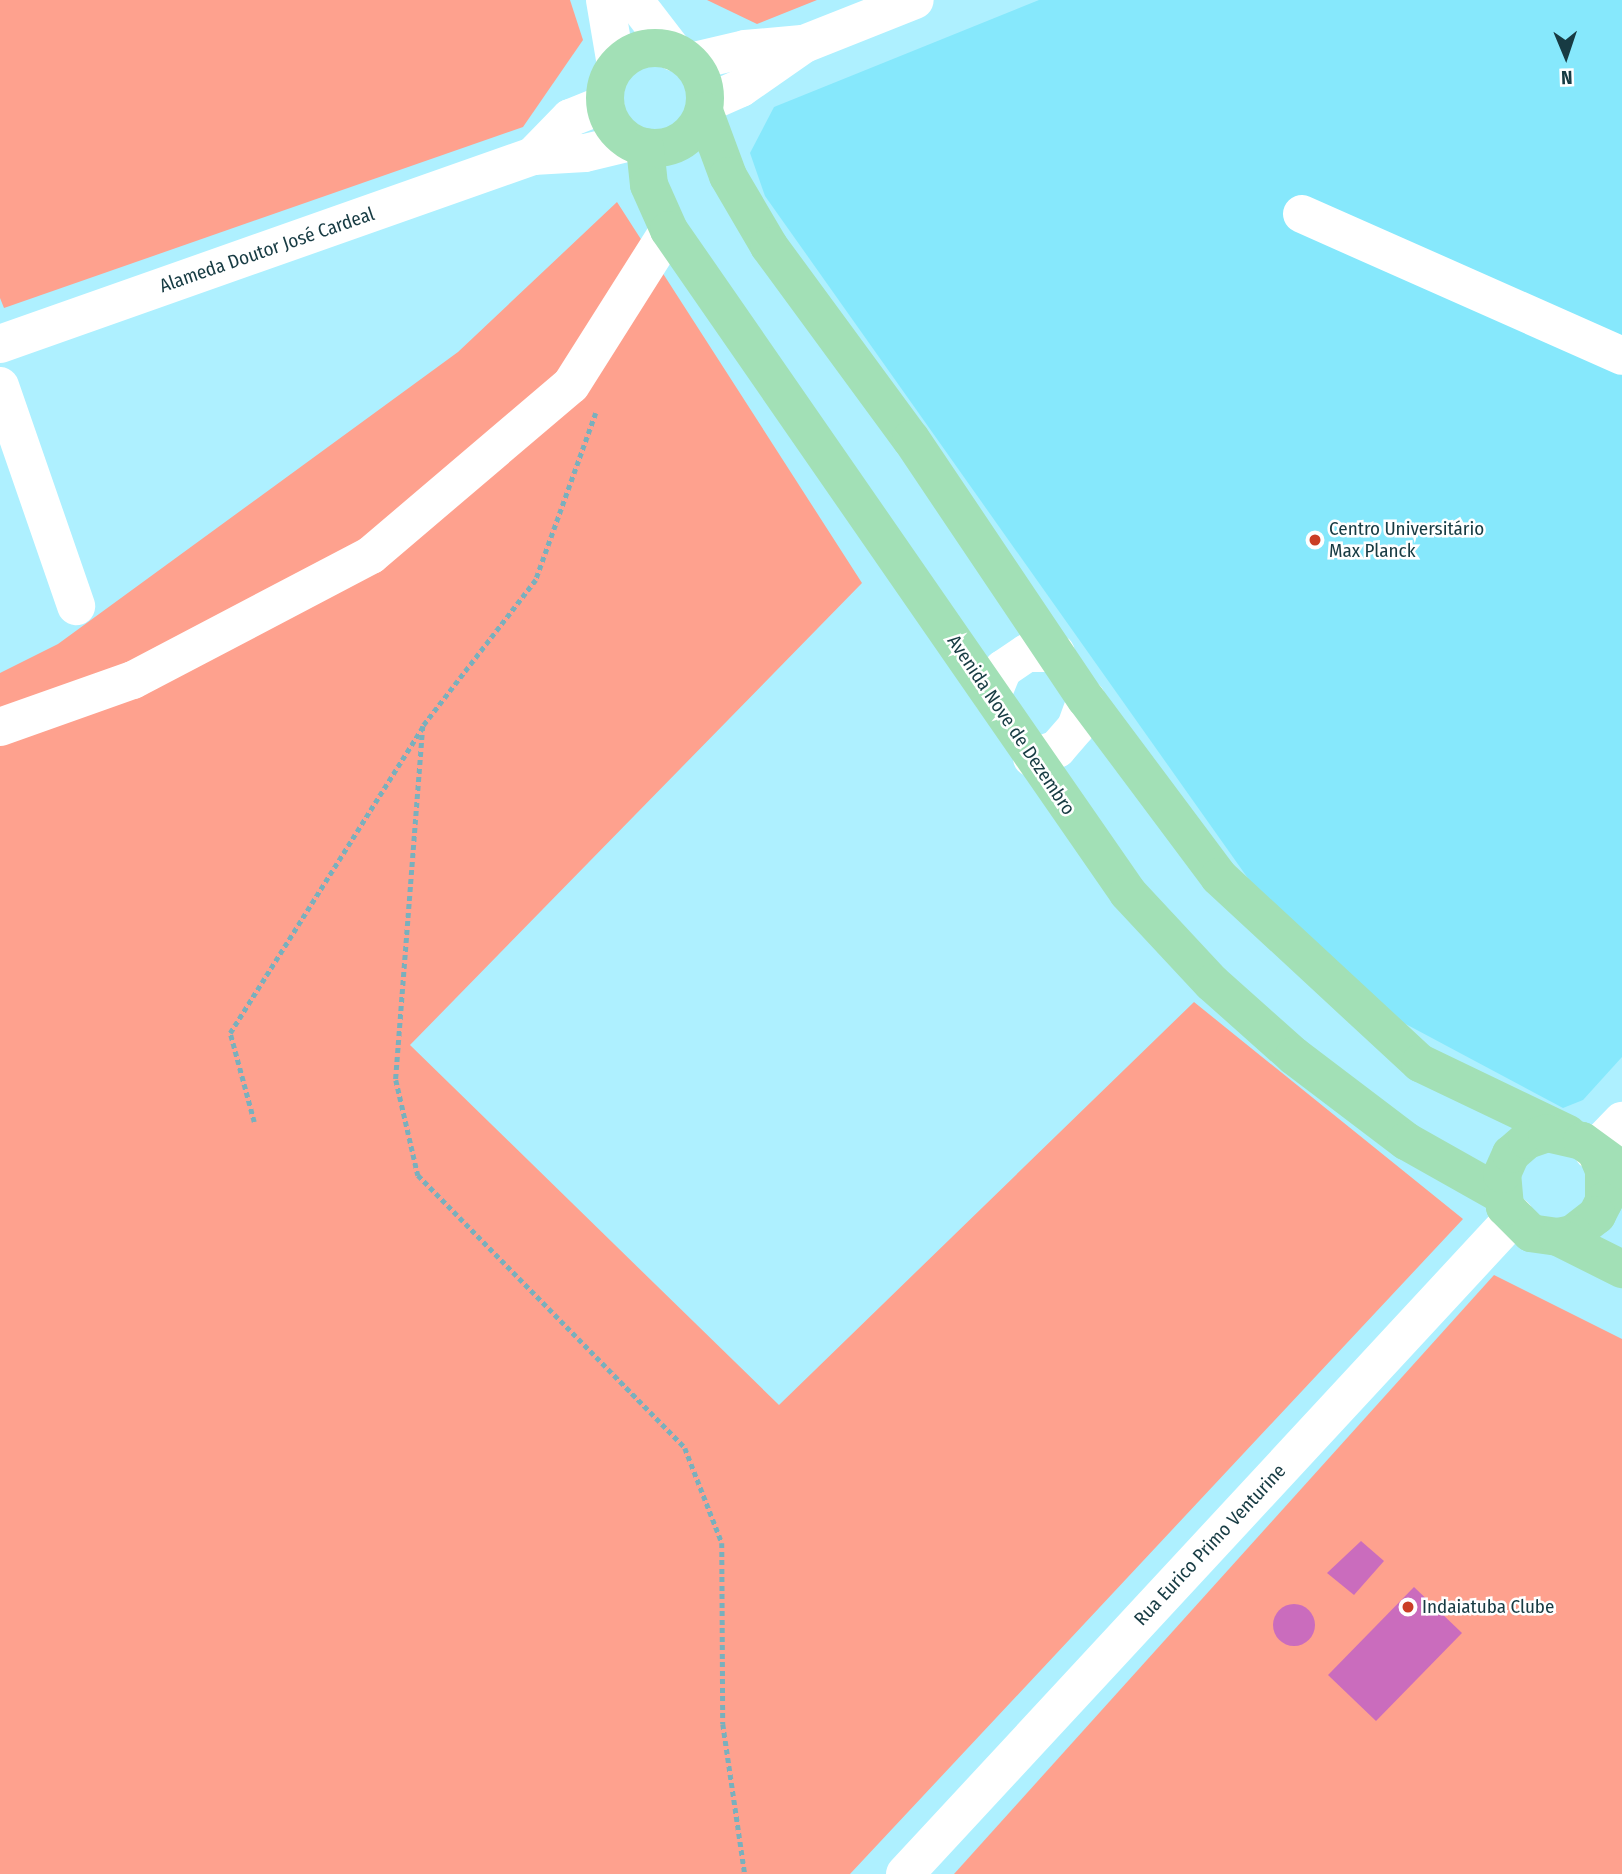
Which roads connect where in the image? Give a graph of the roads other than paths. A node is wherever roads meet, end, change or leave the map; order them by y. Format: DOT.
graph roads {
  1 [pos="605,0"];
  2 [pos="634,0"];
  3 [pos="915,0"];
  4 [pos="804,44"];
  5 [pos="682,57"];
  6 [pos="616,65"];
  7 [pos="605,104"];
  8 [pos="705,107"];
  9 [pos="638,145"];
  10 [pos="533,156"];
  11 [pos="1302,214"];
  12 [pos="669,230"];
  13 [pos="0,344"];
  14 [pos="1622,356"];
  15 [pos="0,386"];
  16 [pos="76,606"];
  17 [pos="1056,653"];
  18 [pos="992,696"];
  19 [pos="1086,699"];
  20 [pos="0,727"];
  21 [pos="1032,758"];
  22 [pos="1622,1121"];
  23 [pos="1595,1153"];
  24 [pos="1508,1206"];
  25 [pos="1558,1237"];
  26 [pos="1622,1269"];
  27 [pos="905,1874"];
  1 -- 6 [label="street"];
  2 -- 5 [label="street"];
  3 -- 4 [label="street"];
  4 -- 5 [label="street"];
  4 -- 8 [label="street"];
  5 -- 6 [label="main road"];
  5 -- 8 [label="main road"];
  6 -- 7 [label="main road"];
  7 -- 9 [label="main road"];
  7 -- 10 [label="street, Alameda Doutor José Cardeal"];
  8 -- 9 [label="main road"];
  8 -- 17 [label="main road"];
  9 -- 10 [label="street, Alameda Doutor José Cardeal"];
  9 -- 12 [label="main road, Avenida Nove de Dezembro"];
  10 -- 13 [label="street, Alameda Doutor José Cardeal"];
  11 -- 14 [label="street"];
  12 -- 18 [label="main road, Avenida Nove de Dezembro"];
  12 -- 20 [label="street"];
  15 -- 16 [label="street"];
  17 -- 18 [label="street"];
  17 -- 19 [label="main road"];
  18 -- 21 [label="main road, Avenida Nove de Dezembro"];
  19 -- 21 [label="street"];
  19 -- 23 [label="main road"];
  21 -- 24 [label="main road, Avenida Nove de Dezembro"];
  22 -- 23 [label="street"];
  23 -- 24 [label="main road"];
  23 -- 25 [label="main road"];
  24 -- 25 [label="main road"];
  24 -- 27 [label="street, Rua Eurico Primo Venturine"];
  25 -- 26 [label="main road"];
}
